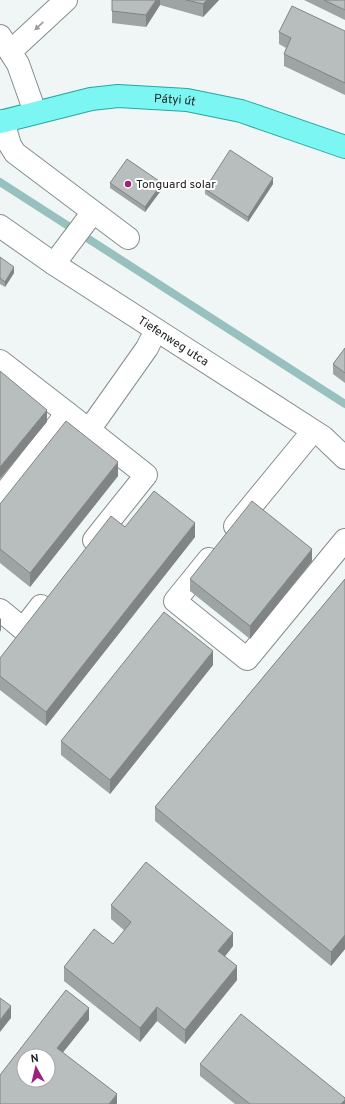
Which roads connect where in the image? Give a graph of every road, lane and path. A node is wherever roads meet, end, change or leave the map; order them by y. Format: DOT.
graph roads {
  1 [pos="66,0"];
  2 [pos="6,44"];
  3 [pos="35,112"];
  4 [pos="2,121"];
  5 [pos="345,147"];
  6 [pos="93,212"];
  7 [pos="0,226"];
  8 [pos="128,238"];
  9 [pos="54,264"];
  10 [pos="156,330"];
  11 [pos="0,361"];
  12 [pos="67,413"];
  13 [pos="89,430"];
  14 [pos="313,431"];
  15 [pos="345,458"];
  16 [pos="0,499"];
  17 [pos="345,540"];
  18 [pos="82,555"];
  19 [pos="53,592"];
  20 [pos="0,610"];
  1 -- 2 [label="street, one-way"];
  2 -- 3 [label="street"];
  3 -- 4 [label="main road, Pátyi út"];
  3 -- 5 [label="main road, Pátyi út"];
  4 -- 6 [label="street"];
  6 -- 8 [label="street"];
  6 -- 9 [label="street"];
  7 -- 9 [label="street, Tiefenweg utca"];
  9 -- 10 [label="street, Tiefenweg utca"];
  10 -- 13 [label="street"];
  10 -- 14 [label="street, Tiefenweg utca"];
  11 -- 12 [label="street"];
  12 -- 13 [label="street"];
  12 -- 16 [label="street"];
  13 -- 18 [label="street"];
  14 -- 15 [label="street, Tiefenweg utca"];
  14 -- 17 [label="street"];
  19 -- 20 [label="street"];
}
